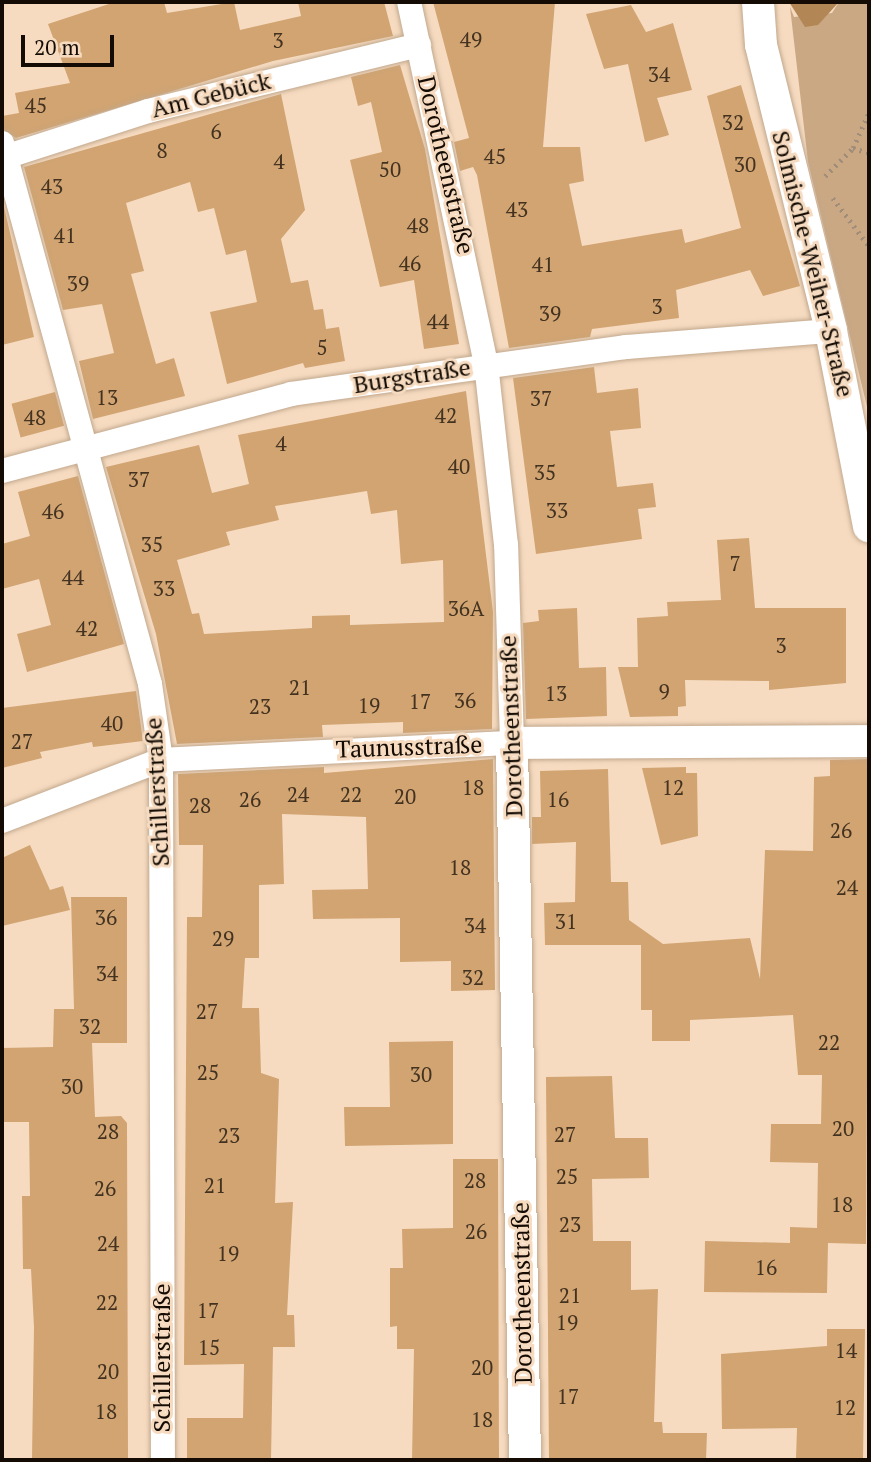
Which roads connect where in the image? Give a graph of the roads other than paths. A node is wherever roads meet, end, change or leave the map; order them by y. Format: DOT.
graph roads {
  1 [pos="409,2"];
  2 [pos="758,2"];
  3 [pos="419,45"];
  4 [pos="3,150"];
  5 [pos="831,331"];
  6 [pos="486,364"];
  7 [pos="82,447"];
  8 [pos="2,471"];
  9 [pos="869,526"];
  10 [pos="869,741"];
  11 [pos="513,743"];
  12 [pos="160,761"];
  13 [pos="2,821"];
  14 [pos="163,1460"];
  15 [pos="525,1460"];
  1 -- 3 [label="street, Dorotheenstraße"];
  2 -- 5 [label="street, Solmische-Weiher-Straße"];
  3 -- 4 [label="street, Am Gebück"];
  3 -- 6 [label="street, Dorotheenstraße"];
  4 -- 7 [label="street, Schillerstraße"];
  5 -- 6 [label="street, Burgstraße"];
  5 -- 9 [label="street, Solmische-Weiher-Straße"];
  6 -- 7 [label="street, Burgstraße"];
  6 -- 11 [label="street, Dorotheenstraße"];
  7 -- 8 [label="street, Burgstraße"];
  7 -- 12 [label="street, Schillerstraße"];
  10 -- 11 [label="street, Taunusstraße"];
  11 -- 12 [label="street, Taunusstraße"];
  11 -- 15 [label="street, Dorotheenstraße"];
  12 -- 13 [label="street, Taunusstraße"];
  12 -- 14 [label="street, Schillerstraße"];
}
